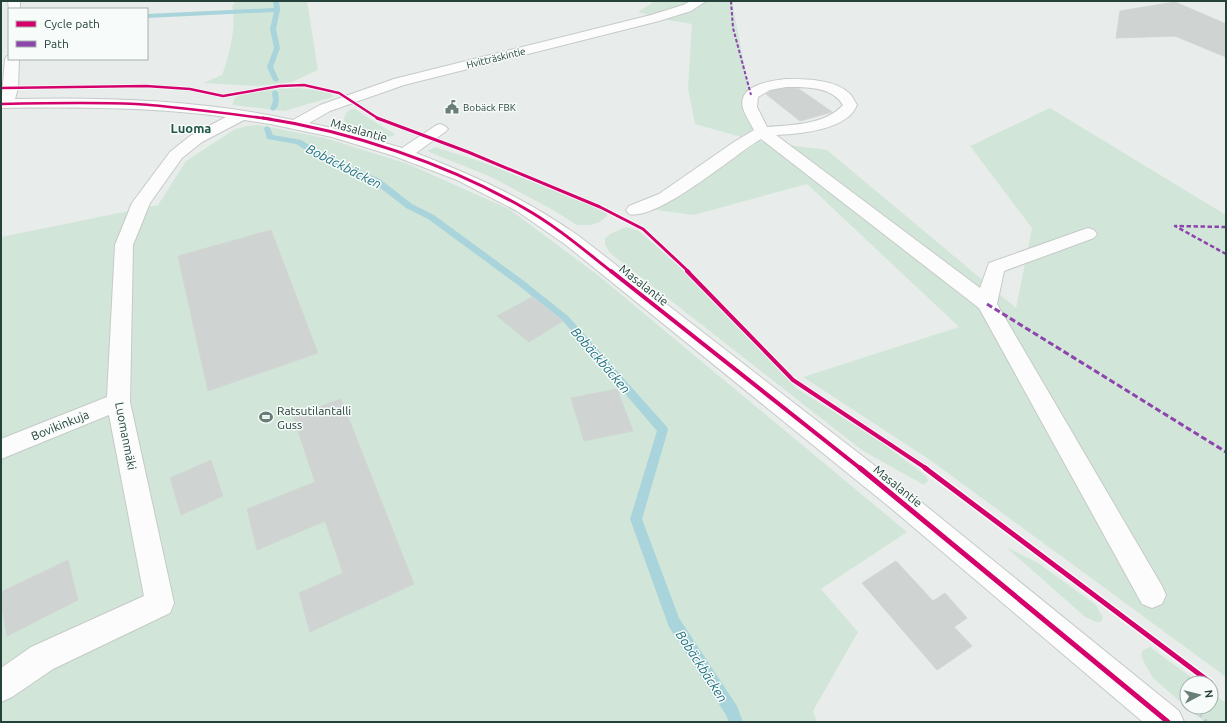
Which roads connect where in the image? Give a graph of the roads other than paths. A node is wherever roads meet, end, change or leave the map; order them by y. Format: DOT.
graph roads {
  1 [pos="700,1"];
  2 [pos="12,60"];
  3 [pos="4,104"];
  4 [pos="242,115"];
  5 [pos="295,124"];
  6 [pos="440,129"];
  7 [pos="762,132"];
  8 [pos="404,154"];
  9 [pos="635,210"];
  10 [pos="1088,234"];
  11 [pos="987,304"];
  12 [pos="118,402"];
  13 [pos="1,448"];
  14 [pos="1152,594"];
  15 [pos="1,686"];
  16 [pos="1168,722"];
  1 -- 5 [label="street, Hvitträskintie"];
  2 -- 3 [label="street"];
  3 -- 4 [label="street, Masalantie"];
  4 -- 5 [label="street, Masalantie"];
  4 -- 12 [label="street, Luomanmäki"];
  5 -- 8 [label="street, Masalantie"];
  6 -- 8 [label="street"];
  7 -- 7 [label="street"];
  7 -- 9 [label="street"];
  7 -- 11 [label="street"];
  8 -- 16 [label="street, Masalantie"];
  10 -- 11 [label="street"];
  11 -- 14 [label="street"];
  12 -- 13 [label="street, Bovikinkuja"];
  12 -- 15 [label="street, Luomanmäki"];
}
